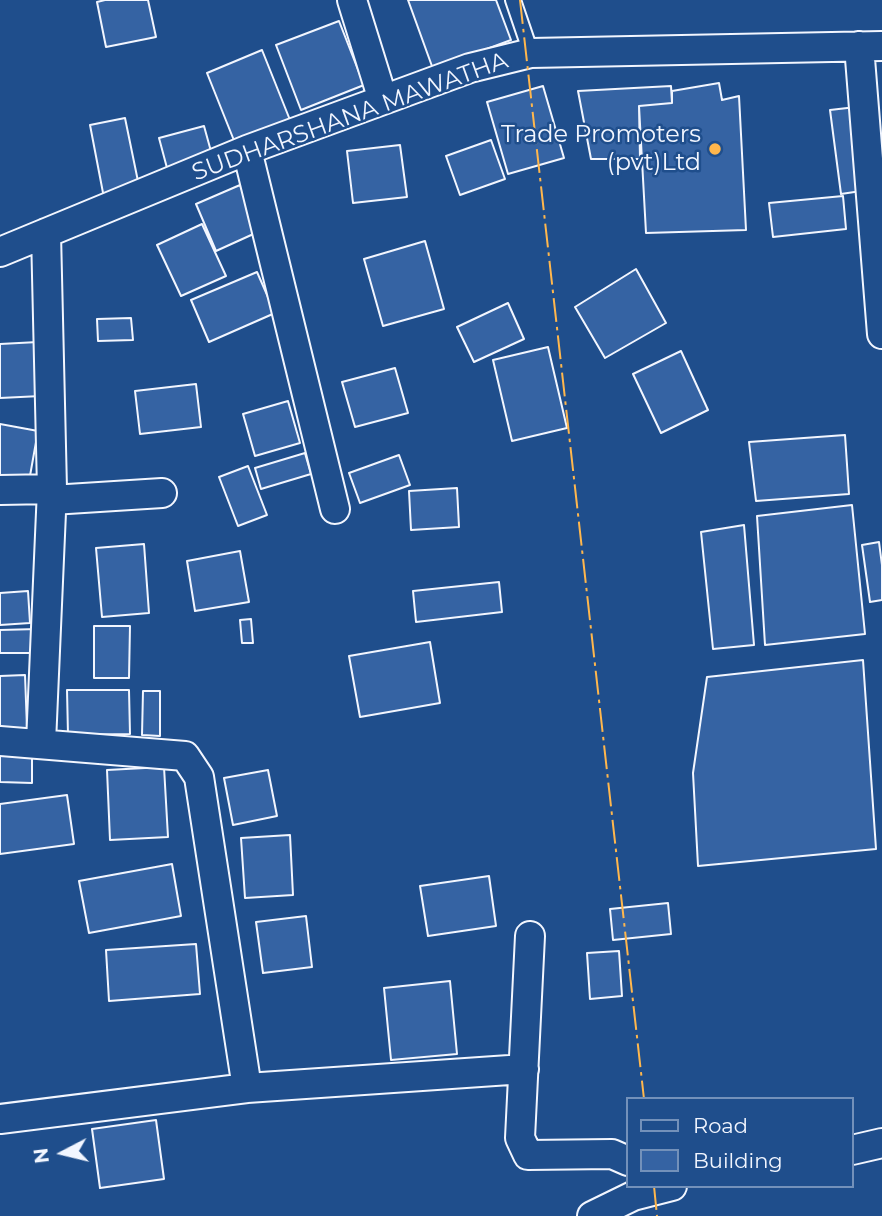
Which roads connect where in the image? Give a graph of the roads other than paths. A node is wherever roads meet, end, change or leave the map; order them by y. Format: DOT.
graph roads {
  1 [pos="352,0"];
  2 [pos="513,0"];
  3 [pos="871,46"];
  4 [pos="531,53"];
  5 [pos="383,100"];
  6 [pos="247,150"];
  7 [pos="46,233"];
  8 [pos="0,252"];
  9 [pos="882,334"];
  10 [pos="0,490"];
  11 [pos="162,493"];
  12 [pos="52,495"];
  13 [pos="335,509"];
  14 [pos="0,741"];
  15 [pos="41,743"];
  16 [pos="530,936"];
  17 [pos="524,1069"];
  18 [pos="247,1088"];
  19 [pos="0,1119"];
  20 [pos="882,1143"];
  21 [pos="854,1150"];
  22 [pos="626,1160"];
  23 [pos="651,1195"];
  24 [pos="592,1216"];
  1 -- 5 [label="street"];
  2 -- 4 [label="lane"];
  3 -- 4 [label="street, SUDHARSHANA MAWATHA"];
  3 -- 9 [label="street"];
  4 -- 5 [label="street, SUDHARSHANA MAWATHA"];
  5 -- 6 [label="street, SUDHARSHANA MAWATHA"];
  6 -- 7 [label="street, SUDHARSHANA MAWATHA"];
  6 -- 13 [label="street"];
  7 -- 8 [label="street, SUDHARSHANA MAWATHA"];
  7 -- 12 [label="street"];
  10 -- 12 [label="street"];
  11 -- 12 [label="street"];
  12 -- 15 [label="street"];
  14 -- 15 [label="street"];
  15 -- 18 [label="street"];
  16 -- 17 [label="street"];
  17 -- 18 [label="street"];
  17 -- 22 [label="street"];
  18 -- 19 [label="street"];
  20 -- 21 [label="street"];
  23 -- 24 [label="street"];
}
